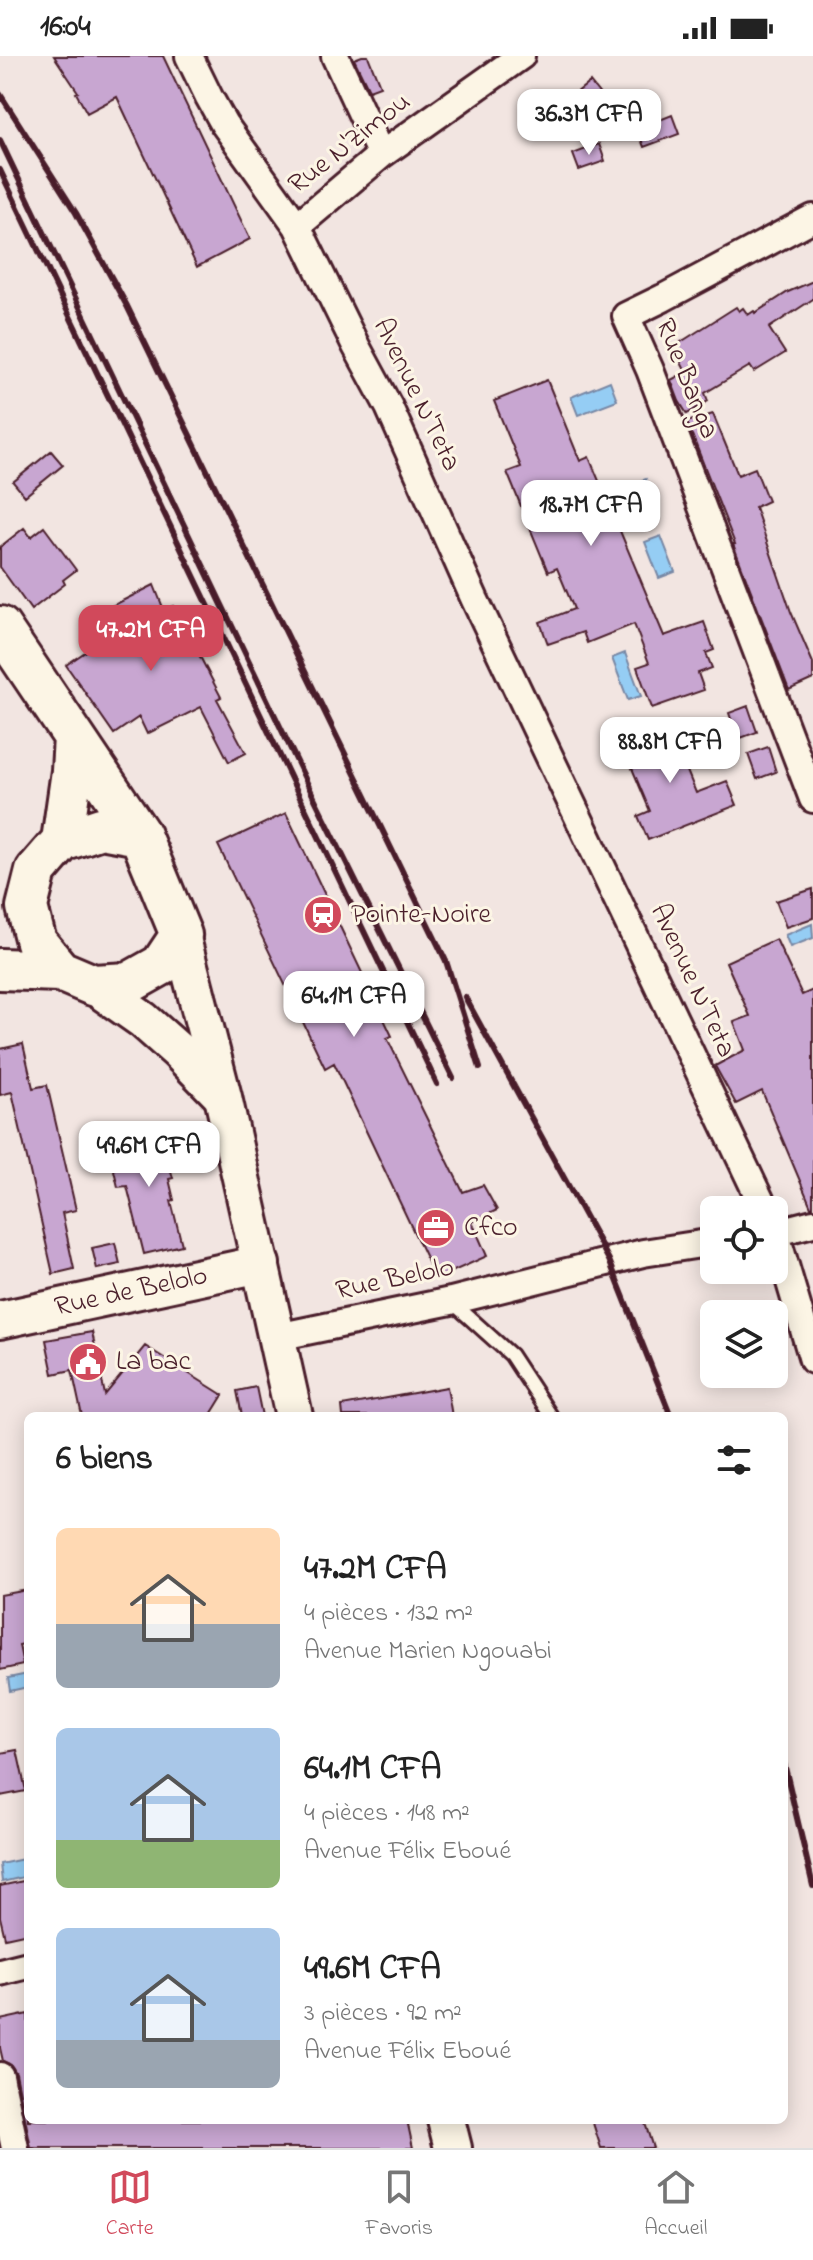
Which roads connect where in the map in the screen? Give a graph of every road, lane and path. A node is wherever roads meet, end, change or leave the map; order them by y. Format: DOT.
graph roads {
  1 [pos="189,56"];
  2 [pos="335,56"];
  3 [pos="521,56"];
  4 [pos="381,155"];
  5 [pos="813,218"];
  6 [pos="297,226"];
  7 [pos="0,627"];
  8 [pos="74,737"];
  9 [pos="813,799"];
  10 [pos="140,835"];
  11 [pos="62,841"];
  12 [pos="36,871"];
  13 [pos="0,895"];
  14 [pos="181,935"];
  15 [pos="0,969"];
  16 [pos="76,978"];
  17 [pos="223,1097"];
  18 [pos="758,1196"];
  19 [pos="813,1223"];
  20 [pos="788,1225"];
  21 [pos="700,1244"];
  22 [pos="261,1264"];
  23 [pos="788,1278"];
  24 [pos="451,1301"];
  25 [pos="0,1320"];
  26 [pos="277,1337"];
  27 [pos="813,1360"];
  28 [pos="293,1412"];
  29 [pos="548,1412"];
  30 [pos="24,1966"];
  31 [pos="0,1972"];
  32 [pos="0,2076"];
  33 [pos="447,2124"];
  34 [pos="15,2148"];
  35 [pos="453,2148"];
  1 -- 6 [label="street, Avenue N'Teta"];
  2 -- 4 [label="street"];
  3 -- 4 [label="street, Rue N'Zimou"];
  4 -- 6 [label="street, Rue N'Zimou"];
  5 -- 9 [label="street, Rue Banga"];
  6 -- 18 [label="street, Avenue N'Teta"];
  7 -- 8 [label="main road"];
  8 -- 10 [label="main road"];
  8 -- 11 [label="main road"];
  10 -- 11 [label="main road"];
  10 -- 14 [label="main road"];
  11 -- 12 [label="main road"];
  12 -- 13 [label="main road"];
  12 -- 16 [label="main road"];
  14 -- 16 [label="main road"];
  14 -- 17 [label="street"];
  15 -- 16 [label="main road"];
  16 -- 17 [label="street"];
  17 -- 22 [label="street"];
  19 -- 20 [label="street"];
  21 -- 24 [label="street, Rue Belolo"];
  22 -- 25 [label="street, Rue de Belolo"];
  22 -- 26 [label="street"];
  23 -- 27 [label="street, Avenue N'Teta"];
  24 -- 26 [label="street, Rue Belolo"];
  24 -- 29 [label="lane"];
  26 -- 28 [label="street"];
  30 -- 31 [label="street"];
  32 -- 34 [label="street"];
  33 -- 35 [label="street"];
}
